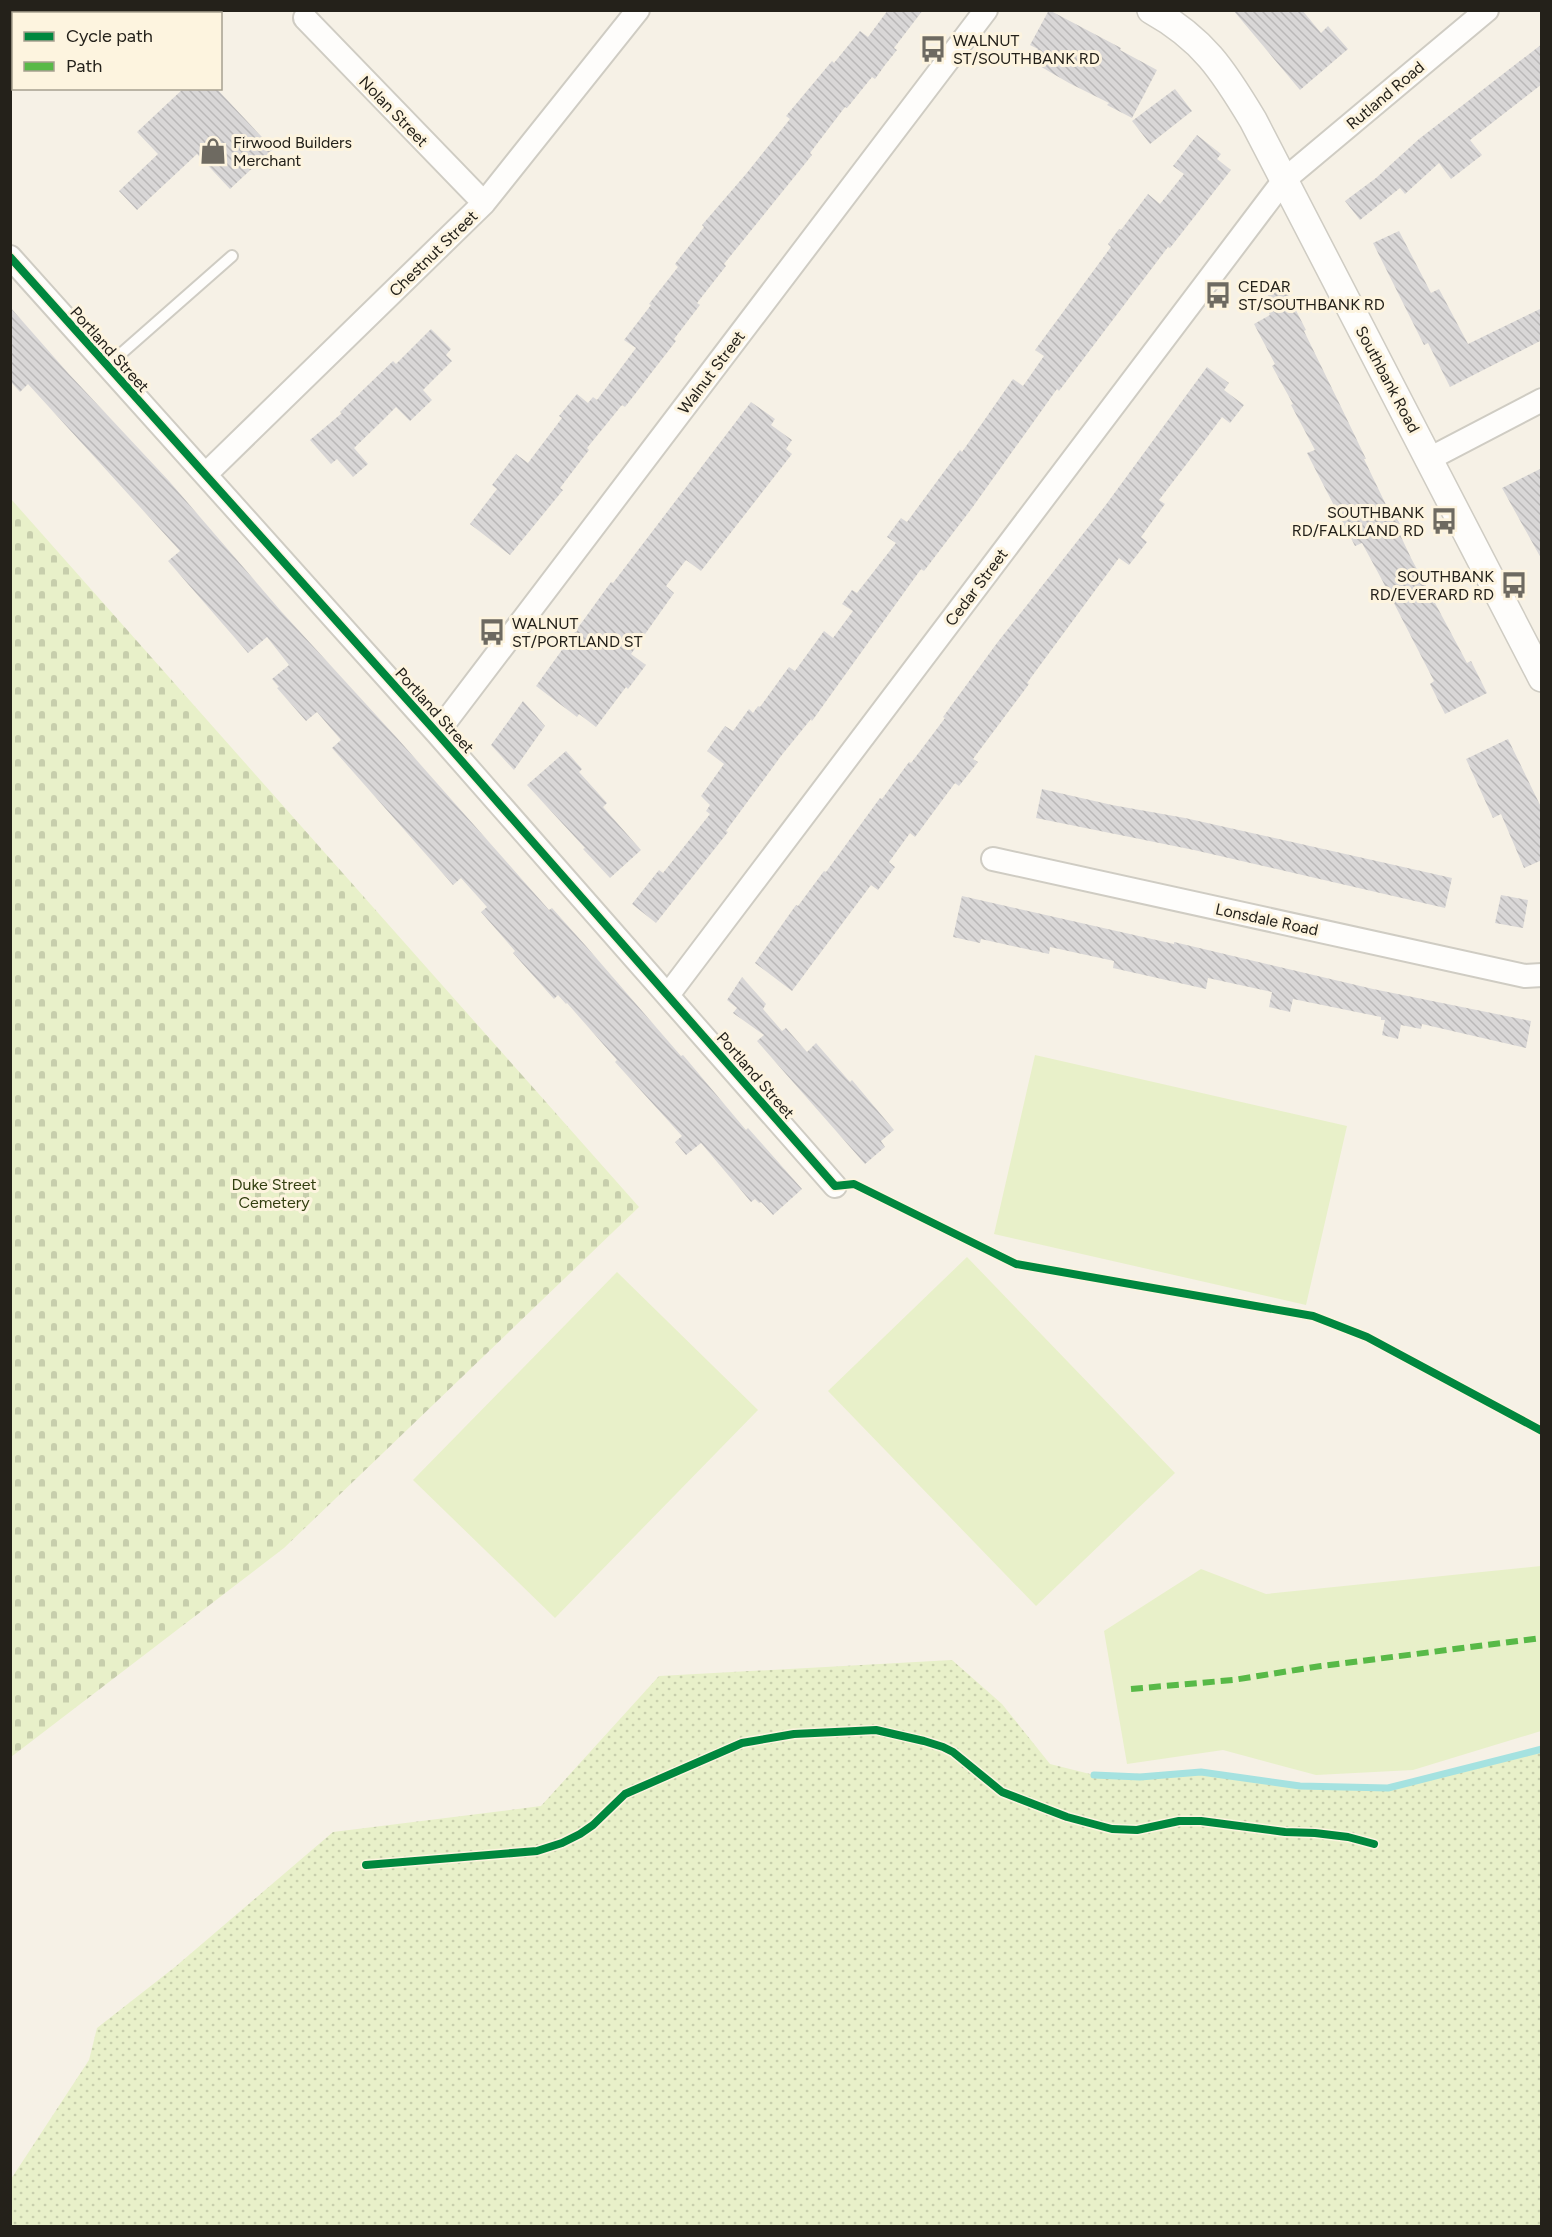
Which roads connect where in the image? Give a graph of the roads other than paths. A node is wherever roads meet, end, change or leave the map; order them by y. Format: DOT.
graph roads {
  1 [pos="638,10"];
  2 [pos="986,10"];
  3 [pos="1151,10"];
  4 [pos="1487,10"];
  5 [pos="305,18"];
  6 [pos="1284,180"];
  7 [pos="484,204"];
  8 [pos="232,256"];
  9 [pos="10,257"];
  10 [pos="107,366"];
  11 [pos="1542,400"];
  12 [pos="1430,459"];
  13 [pos="206,474"];
  14 [pos="1542,678"];
  15 [pos="437,733"];
  16 [pos="993,859"];
  17 [pos="1542,975"];
  18 [pos="668,995"];
  19 [pos="834,1186"];
  1 -- 7 [label="street, Chestnut Street"];
  2 -- 15 [label="street, Walnut Street"];
  3 -- 6 [label="street, Southbank Road"];
  4 -- 6 [label="street, Rutland Road"];
  5 -- 7 [label="street, Nolan Street"];
  6 -- 12 [label="street, Southbank Road"];
  6 -- 18 [label="street, Cedar Street"];
  7 -- 13 [label="street, Chestnut Street"];
  8 -- 10 [label="lane"];
  9 -- 10 [label="street, Portland Street"];
  10 -- 13 [label="street, Portland Street"];
  11 -- 12 [label="street"];
  12 -- 14 [label="street, Southbank Road"];
  13 -- 15 [label="street, Portland Street"];
  15 -- 18 [label="street, Portland Street"];
  16 -- 17 [label="street, Lonsdale Road"];
  18 -- 19 [label="street, Portland Street"];
}
